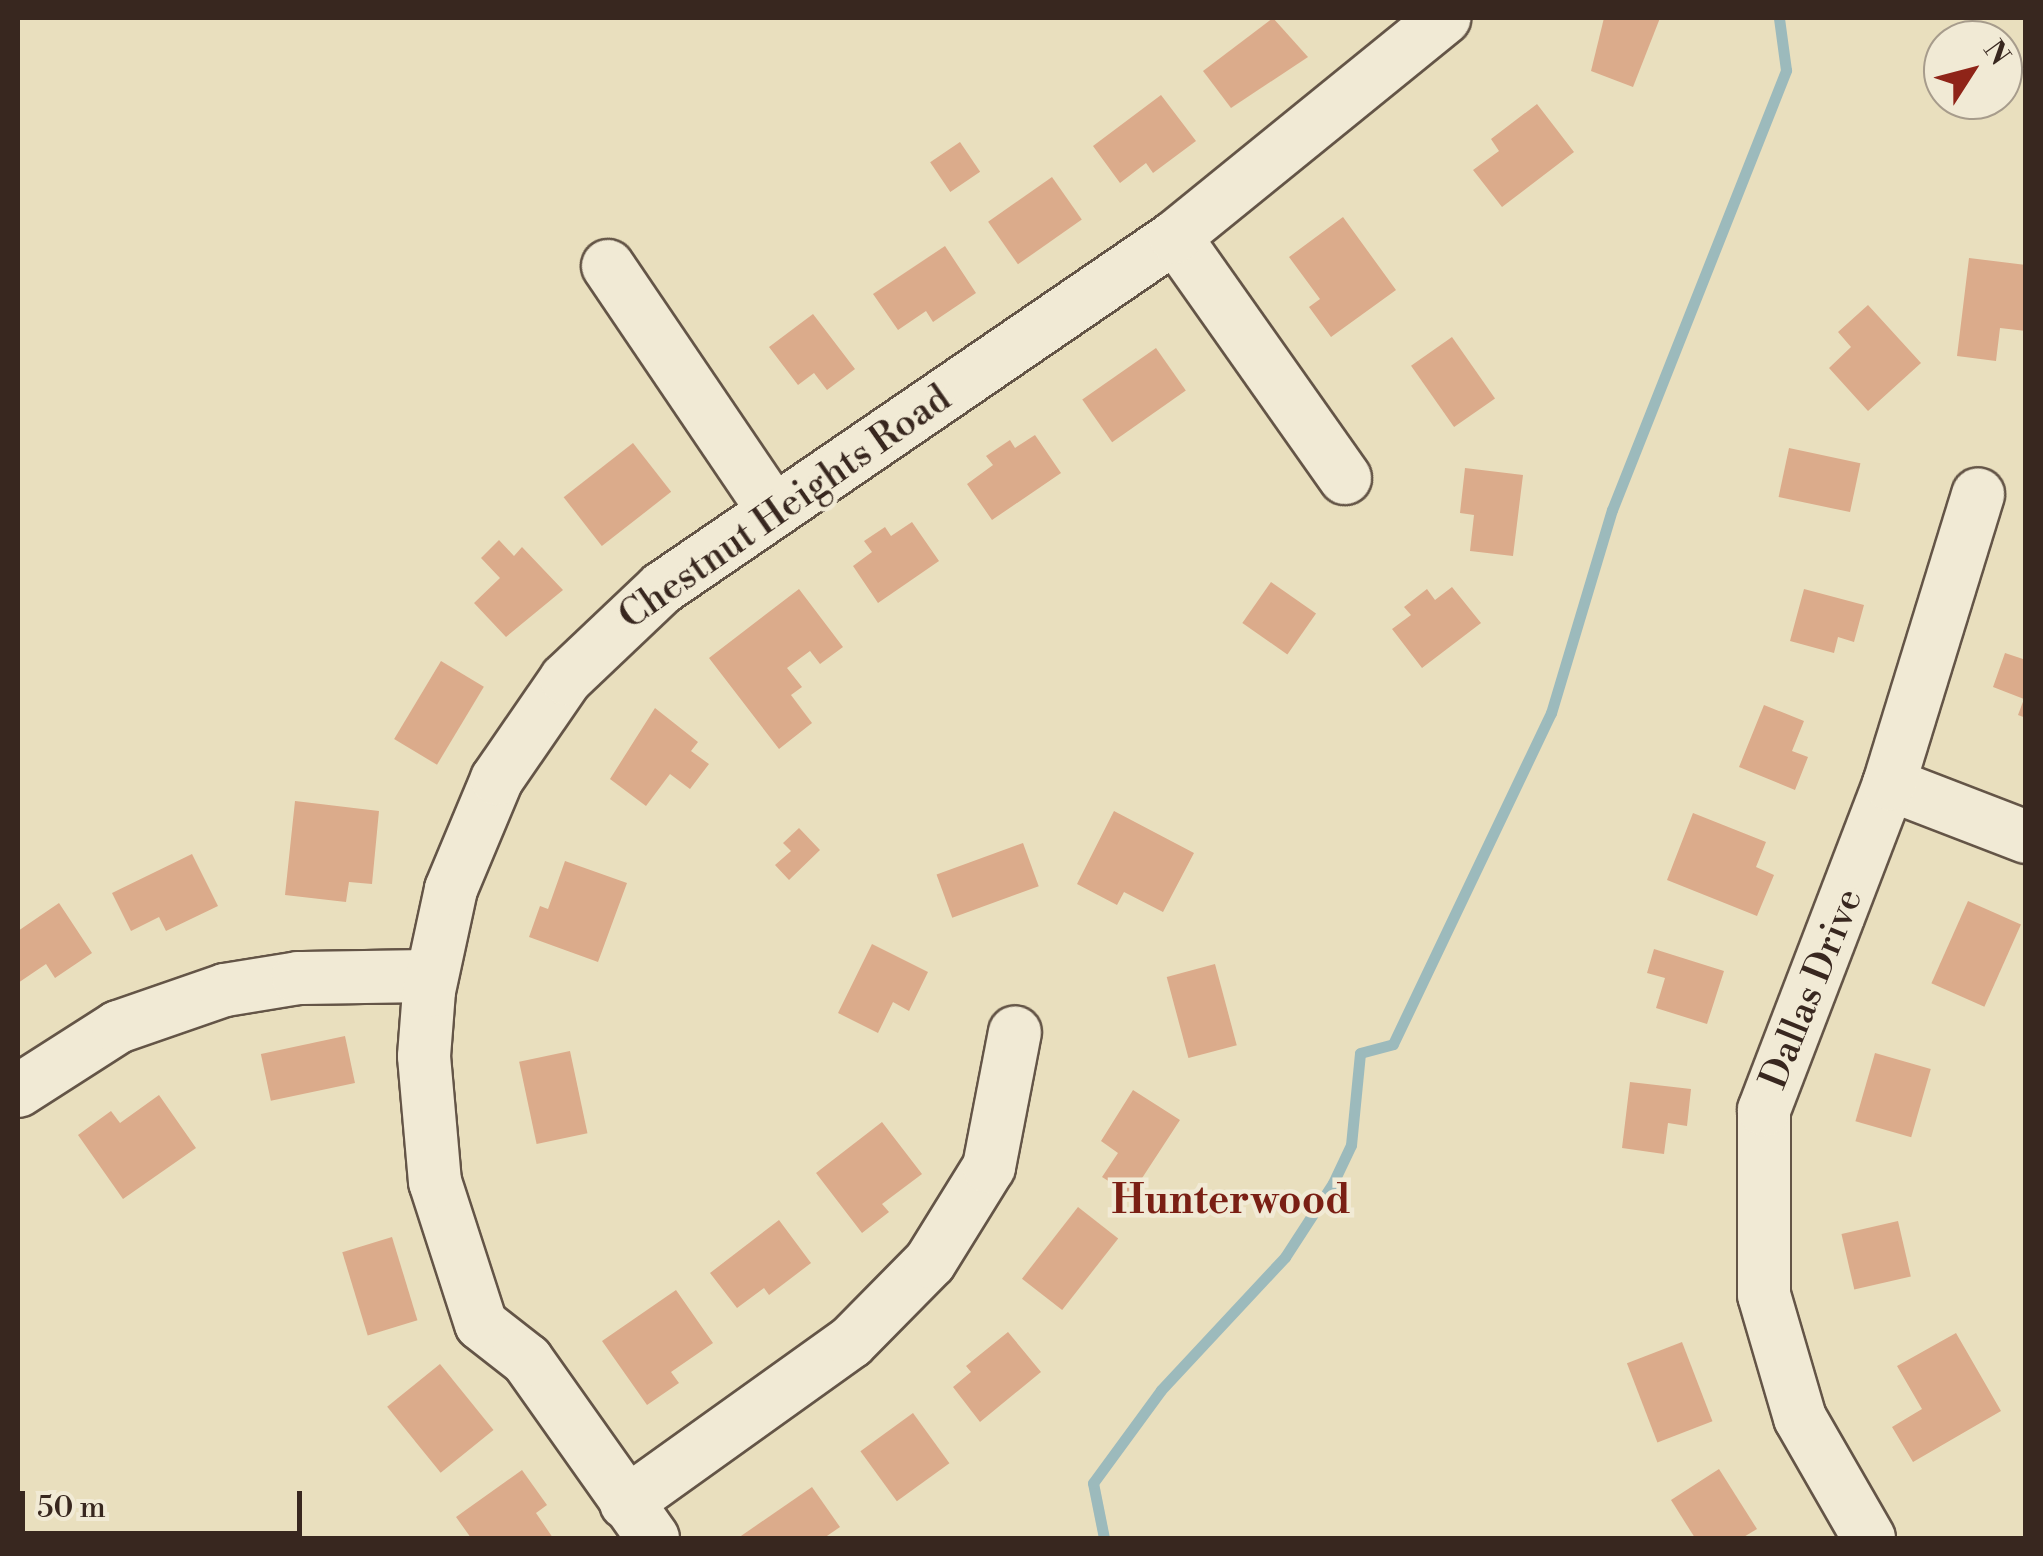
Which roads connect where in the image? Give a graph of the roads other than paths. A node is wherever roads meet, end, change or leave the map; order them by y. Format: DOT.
graph roads {
  1 [pos="1444,18"];
  2 [pos="1176,237"];
  3 [pos="608,266"];
  4 [pos="1345,478"];
  5 [pos="1978,494"];
  6 [pos="773,510"];
  7 [pos="1890,784"];
  8 [pos="2026,837"];
  9 [pos="432,976"];
  10 [pos="1015,1032"];
  11 [pos="18,1091"];
  12 [pos="640,1520"];
  13 [pos="1868,1538"];
  1 -- 2 [label="street, Chestnut Heights Road"];
  2 -- 4 [label="street"];
  2 -- 6 [label="street, Chestnut Heights Road"];
  3 -- 6 [label="street"];
  5 -- 7 [label="street, Dallas Drive"];
  6 -- 9 [label="street, Chestnut Heights Road"];
  7 -- 8 [label="street"];
  7 -- 13 [label="street, Dallas Drive"];
  9 -- 11 [label="street"];
  9 -- 12 [label="street, Chestnut Heights Road"];
  10 -- 12 [label="street"];
}
